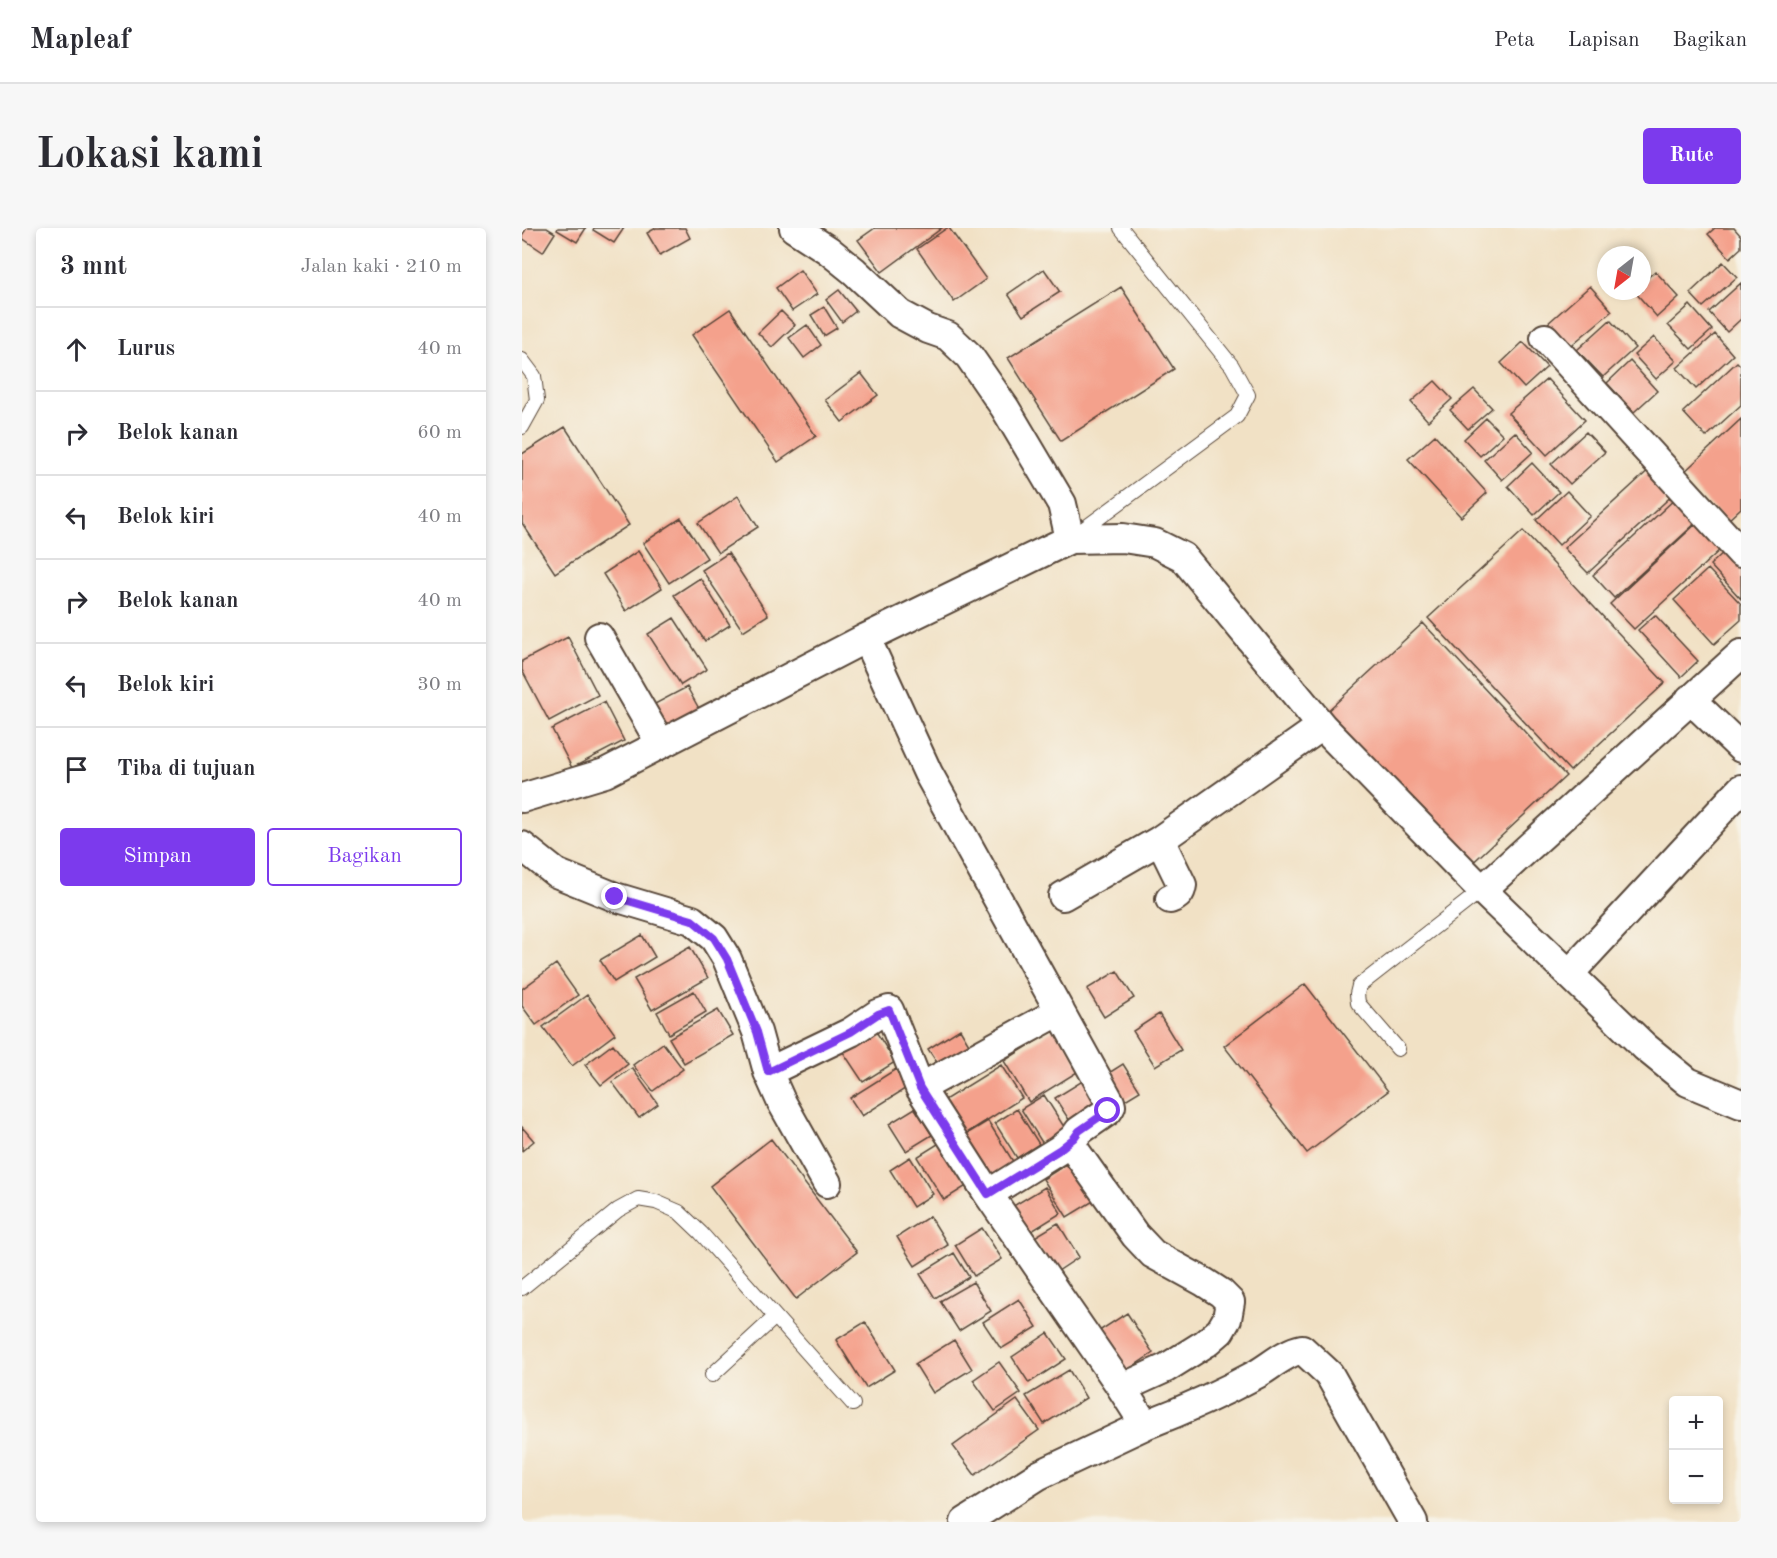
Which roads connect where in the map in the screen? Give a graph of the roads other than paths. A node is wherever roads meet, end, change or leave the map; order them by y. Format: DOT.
graph roads {
  1 [pos="794,228"];
  2 [pos="1121,228"];
  3 [pos="1545,338"];
  4 [pos="522,360"];
  5 [pos="522,427"];
  6 [pos="1070,539"];
  7 [pos="1741,553"];
  8 [pos="599,637"];
  9 [pos="866,638"];
  10 [pos="1741,654"];
  11 [pos="1690,699"];
  12 [pos="1322,726"];
  13 [pos="661,744"];
  14 [pos="1741,748"];
  15 [pos="1741,789"];
  16 [pos="522,798"];
  17 [pos="1160,840"];
  18 [pos="522,846"];
  19 [pos="1482,890"];
  20 [pos="1063,896"];
  21 [pos="1170,899"];
  22 [pos="1569,974"];
  23 [pos="1060,1011"];
  24 [pos="1398,1049"];
  25 [pos="768,1072"];
  26 [pos="920,1088"];
  27 [pos="1741,1104"];
  28 [pos="1069,1142"];
  29 [pos="827,1184"];
  30 [pos="988,1194"];
  31 [pos="522,1288"];
  32 [pos="775,1317"];
  33 [pos="712,1375"];
  34 [pos="1122,1388"];
  35 [pos="853,1404"];
  36 [pos="1145,1425"];
  37 [pos="965,1522"];
  38 [pos="1413,1522"];
  1 -- 6 [label="street"];
  2 -- 6 [label="lane"];
  3 -- 7 [label="street"];
  4 -- 5 [label="lane"];
  6 -- 9 [label="street"];
  6 -- 12 [label="street"];
  8 -- 13 [label="street"];
  9 -- 13 [label="street"];
  9 -- 23 [label="street"];
  10 -- 11 [label="street"];
  11 -- 14 [label="street"];
  11 -- 19 [label="street"];
  12 -- 17 [label="street"];
  12 -- 19 [label="street"];
  13 -- 16 [label="street"];
  15 -- 22 [label="street"];
  17 -- 20 [label="street"];
  17 -- 21 [label="street"];
  18 -- 25 [label="street"];
  19 -- 22 [label="street"];
  19 -- 24 [label="lane"];
  22 -- 27 [label="street"];
  23 -- 26 [label="street"];
  23 -- 28 [label="street"];
  25 -- 26 [label="street"];
  25 -- 29 [label="street"];
  26 -- 30 [label="street"];
  28 -- 30 [label="street"];
  28 -- 34 [label="street"];
  30 -- 34 [label="street"];
  31 -- 32 [label="lane"];
  32 -- 33 [label="lane"];
  32 -- 35 [label="lane"];
  34 -- 36 [label="street"];
  36 -- 37 [label="street"];
  36 -- 38 [label="street"];
}
